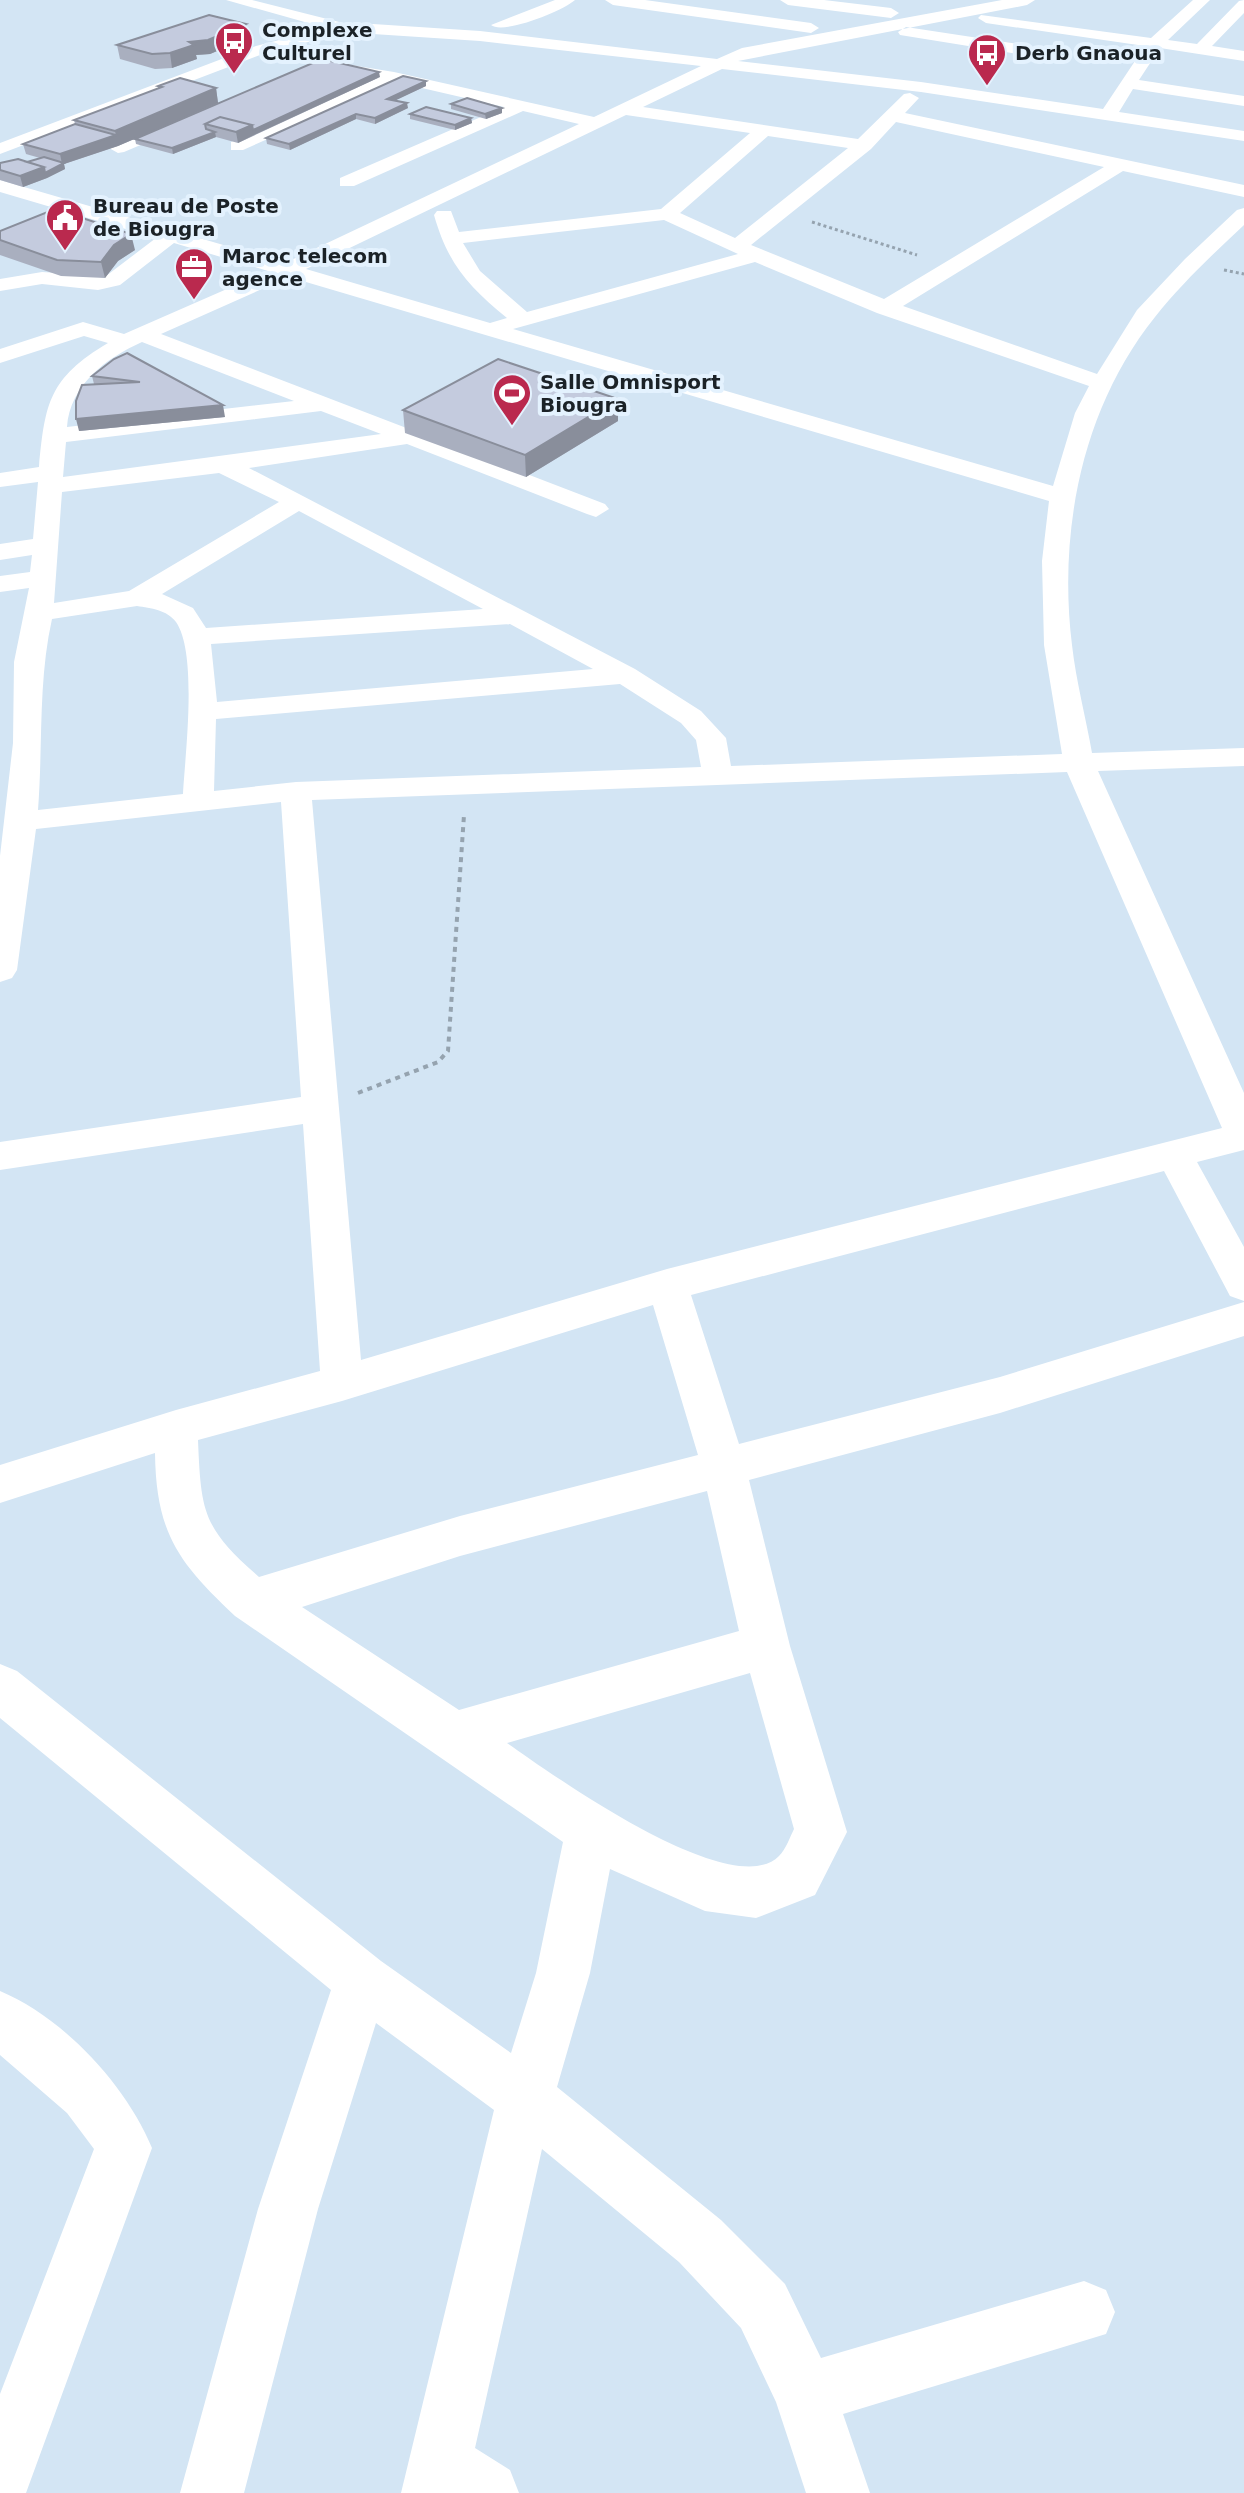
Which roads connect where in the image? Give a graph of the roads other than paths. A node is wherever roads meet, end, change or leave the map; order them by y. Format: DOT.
graph roads {
  1 [pos="234,0"];
  2 [pos="567,0"];
  3 [pos="613,0"];
  4 [pos="789,0"];
  5 [pos="987,0"];
  6 [pos="1202,0"];
  7 [pos="1222,0"];
  8 [pos="1025,4"];
  9 [pos="1242,8"];
  10 [pos="542,12"];
  11 [pos="951,13"];
  12 [pos="738,18"];
  13 [pos="926,18"];
  14 [pos="1144,22"];
  15 [pos="1174,27"];
  16 [pos="874,28"];
  17 [pos="348,29"];
  18 [pos="490,31"];
  19 [pos="519,32"];
  20 [pos="698,33"];
  21 [pos="844,33"];
  22 [pos="680,40"];
  23 [pos="1156,42"];
  24 [pos="560,45"];
  25 [pos="262,49"];
  26 [pos="1200,50"];
  27 [pos="1046,53"];
  28 [pos="1225,53"];
  29 [pos="651,55"];
  30 [pos="1244,56"];
  31 [pos="719,63"];
  32 [pos="394,77"];
  33 [pos="1131,84"];
  34 [pos="921,87"];
  35 [pos="1196,93"];
  36 [pos="1244,101"];
  37 [pos="521,106"];
  38 [pos="622,109"];
  39 [pos="1109,113"];
  40 [pos="197,114"];
  41 [pos="893,116"];
  42 [pos="594,122"];
  43 [pos="764,130"];
  44 [pos="1244,136"];
  45 [pos="865,145"];
  46 [pos="237,146"];
  47 [pos="118,148"];
  48 [pos="0,149"];
  49 [pos="1121,164"];
  50 [pos="62,182"];
  51 [pos="347,182"];
  52 [pos="0,186"];
  53 [pos="1244,191"];
  54 [pos="26,194"];
  55 [pos="440,196"];
  56 [pos="667,214"];
  57 [pos="1244,214"];
  58 [pos="239,236"];
  59 [pos="169,237"];
  60 [pos="450,239"];
  61 [pos="745,252"];
  62 [pos="246,259"];
  63 [pos="285,271"];
  64 [pos="77,283"];
  65 [pos="0,285"];
  66 [pos="885,308"];
  67 [pos="523,320"];
  68 [pos="92,329"];
  69 [pos="487,330"];
  70 [pos="134,338"];
  71 [pos="0,356"];
  72 [pos="1102,383"];
  73 [pos="318,405"];
  74 [pos="54,436"];
  75 [pos="407,437"];
  76 [pos="222,465"];
  77 [pos="0,480"];
  78 [pos="52,480"];
  79 [pos="1062,497"];
  80 [pos="298,501"];
  81 [pos="596,509"];
  82 [pos="47,545"];
  83 [pos="0,552"];
  84 [pos="41,578"];
  85 [pos="0,584"];
  86 [pos="137,598"];
  87 [pos="40,613"];
  88 [pos="515,615"];
  89 [pos="198,637"];
  90 [pos="14,664"];
  91 [pos="625,675"];
  92 [pos="201,712"];
  93 [pos="1244,757"];
  94 [pos="1079,764"];
  95 [pos="717,773"];
  96 [pos="296,791"];
  97 [pos="198,799"];
  98 [pos="21,821"];
  99 [pos="0,970"];
  100 [pos="319,1108"];
  101 [pos="1244,1135"];
  102 [pos="1174,1154"];
  103 [pos="0,1156"];
  104 [pos="667,1285"];
  105 [pos="1244,1285"];
  106 [pos="1244,1319"];
  107 [pos="342,1383"];
  108 [pos="176,1428"];
  109 [pos="724,1468"];
  110 [pos="0,1484"];
  111 [pos="252,1601"];
  112 [pos="766,1646"];
  113 [pos="0,1687"];
  114 [pos="454,1735"];
  115 [pos="591,1832"];
  116 [pos="362,1980"];
  117 [pos="0,2019"];
  118 [pos="525,2098"];
  119 [pos="1084,2312"];
  120 [pos="805,2394"];
  121 [pos="0,2479"];
  122 [pos="453,2483"];
  123 [pos="212,2493"];
  124 [pos="838,2493"];
  1 -- 17 [label="street"];
  2 -- 10 [label="street"];
  3 -- 12 [label="street"];
  4 -- 12 [label="street"];
  4 -- 13 [label="street"];
  5 -- 8 [label="street"];
  6 -- 15 [label="street"];
  7 -- 9 [label="street"];
  8 -- 11 [label="street"];
  9 -- 26 [label="street"];
  10 -- 18 [label="street"];
  10 -- 19 [label="street"];
  11 -- 13 [label="street"];
  11 -- 23 [label="street"];
  12 -- 20 [label="street"];
  12 -- 21 [label="street"];
  13 -- 16 [label="street"];
  14 -- 15 [label="street"];
  15 -- 23 [label="street"];
  16 -- 21 [label="street"];
  16 -- 27 [label="street"];
  17 -- 18 [label="street"];
  17 -- 25 [label="street"];
  18 -- 19 [label="street"];
  18 -- 24 [label="street"];
  19 -- 24 [label="street"];
  21 -- 31 [label="street"];
  22 -- 29 [label="street"];
  23 -- 26 [label="street"];
  23 -- 33 [label="street"];
  24 -- 29 [label="street"];
  25 -- 32 [label="street"];
  25 -- 48 [label="street"];
  26 -- 28 [label="street"];
  28 -- 30 [label="street"];
  28 -- 35 [label="street"];
  29 -- 31 [label="street"];
  31 -- 34 [label="street"];
  31 -- 38 [label="street"];
  32 -- 37 [label="street"];
  32 -- 46 [label="street"];
  33 -- 35 [label="street"];
  33 -- 39 [label="street"];
  34 -- 39 [label="street"];
  34 -- 41 [label="street"];
  35 -- 36 [label="street"];
  37 -- 42 [label="street"];
  37 -- 51 [label="street"];
  38 -- 42 [label="street"];
  38 -- 43 [label="street"];
  39 -- 44 [label="street"];
  40 -- 47 [label="street"];
  41 -- 45 [label="street"];
  41 -- 49 [label="street"];
  42 -- 55 [label="street"];
  43 -- 45 [label="street"];
  43 -- 56 [label="street"];
  45 -- 61 [label="street"];
  49 -- 53 [label="street"];
  49 -- 66 [label="street"];
  50 -- 54 [label="street"];
  52 -- 54 [label="street"];
  54 -- 59 [label="street"];
  55 -- 60 [label="street"];
  55 -- 63 [label="street"];
  56 -- 60 [label="street"];
  56 -- 61 [label="street"];
  57 -- 72 [label="street"];
  58 -- 62 [label="street"];
  59 -- 62 [label="street"];
  59 -- 64 [label="street"];
  60 -- 67 [label="street"];
  61 -- 66 [label="street"];
  61 -- 67 [label="street"];
  62 -- 63 [label="street"];
  63 -- 69 [label="street"];
  63 -- 70 [label="street"];
  64 -- 65 [label="street"];
  64 -- 68 [label="street"];
  66 -- 72 [label="street"];
  67 -- 69 [label="street"];
  68 -- 70 [label="street"];
  68 -- 71 [label="street"];
  69 -- 79 [label="street"];
  70 -- 73 [label="street"];
  70 -- 74 [label="street"];
  72 -- 79 [label="street"];
  73 -- 74 [label="street"];
  73 -- 75 [label="street"];
  74 -- 78 [label="street"];
  75 -- 76 [label="street"];
  75 -- 81 [label="street"];
  76 -- 78 [label="street"];
  76 -- 80 [label="street"];
  77 -- 78 [label="street"];
  78 -- 82 [label="street"];
  79 -- 94 [label="street"];
  80 -- 86 [label="street"];
  80 -- 88 [label="street"];
  82 -- 83 [label="street"];
  82 -- 84 [label="street"];
  84 -- 85 [label="street"];
  84 -- 87 [label="street"];
  86 -- 87 [label="street"];
  86 -- 89 [label="street"];
  87 -- 90 [label="street"];
  88 -- 89 [label="street"];
  88 -- 91 [label="street"];
  89 -- 92 [label="street"];
  90 -- 98 [label="street"];
  91 -- 92 [label="street"];
  91 -- 95 [label="street"];
  92 -- 97 [label="street"];
  93 -- 94 [label="street"];
  94 -- 95 [label="street"];
  94 -- 101 [label="street"];
  95 -- 96 [label="street"];
  96 -- 97 [label="street"];
  96 -- 100 [label="street"];
  97 -- 98 [label="street"];
  98 -- 99 [label="street"];
  100 -- 103 [label="street"];
  100 -- 107 [label="street"];
  101 -- 102 [label="street"];
  102 -- 104 [label="street"];
  102 -- 105 [label="street"];
  104 -- 107 [label="street"];
  104 -- 109 [label="street"];
  106 -- 109 [label="street"];
  107 -- 108 [label="street"];
  108 -- 110 [label="street"];
  108 -- 111 [label="street"];
  109 -- 111 [label="street"];
  109 -- 112 [label="street"];
  111 -- 114 [label="street"];
  112 -- 114 [label="street"];
  112 -- 115 [label="street"];
  113 -- 116 [label="street"];
  114 -- 115 [label="street"];
  115 -- 118 [label="street"];
  116 -- 118 [label="street"];
  116 -- 123 [label="street"];
  117 -- 121 [label="street"];
  118 -- 120 [label="street"];
  118 -- 122 [label="street"];
  119 -- 120 [label="street"];
  120 -- 124 [label="street"];
}
